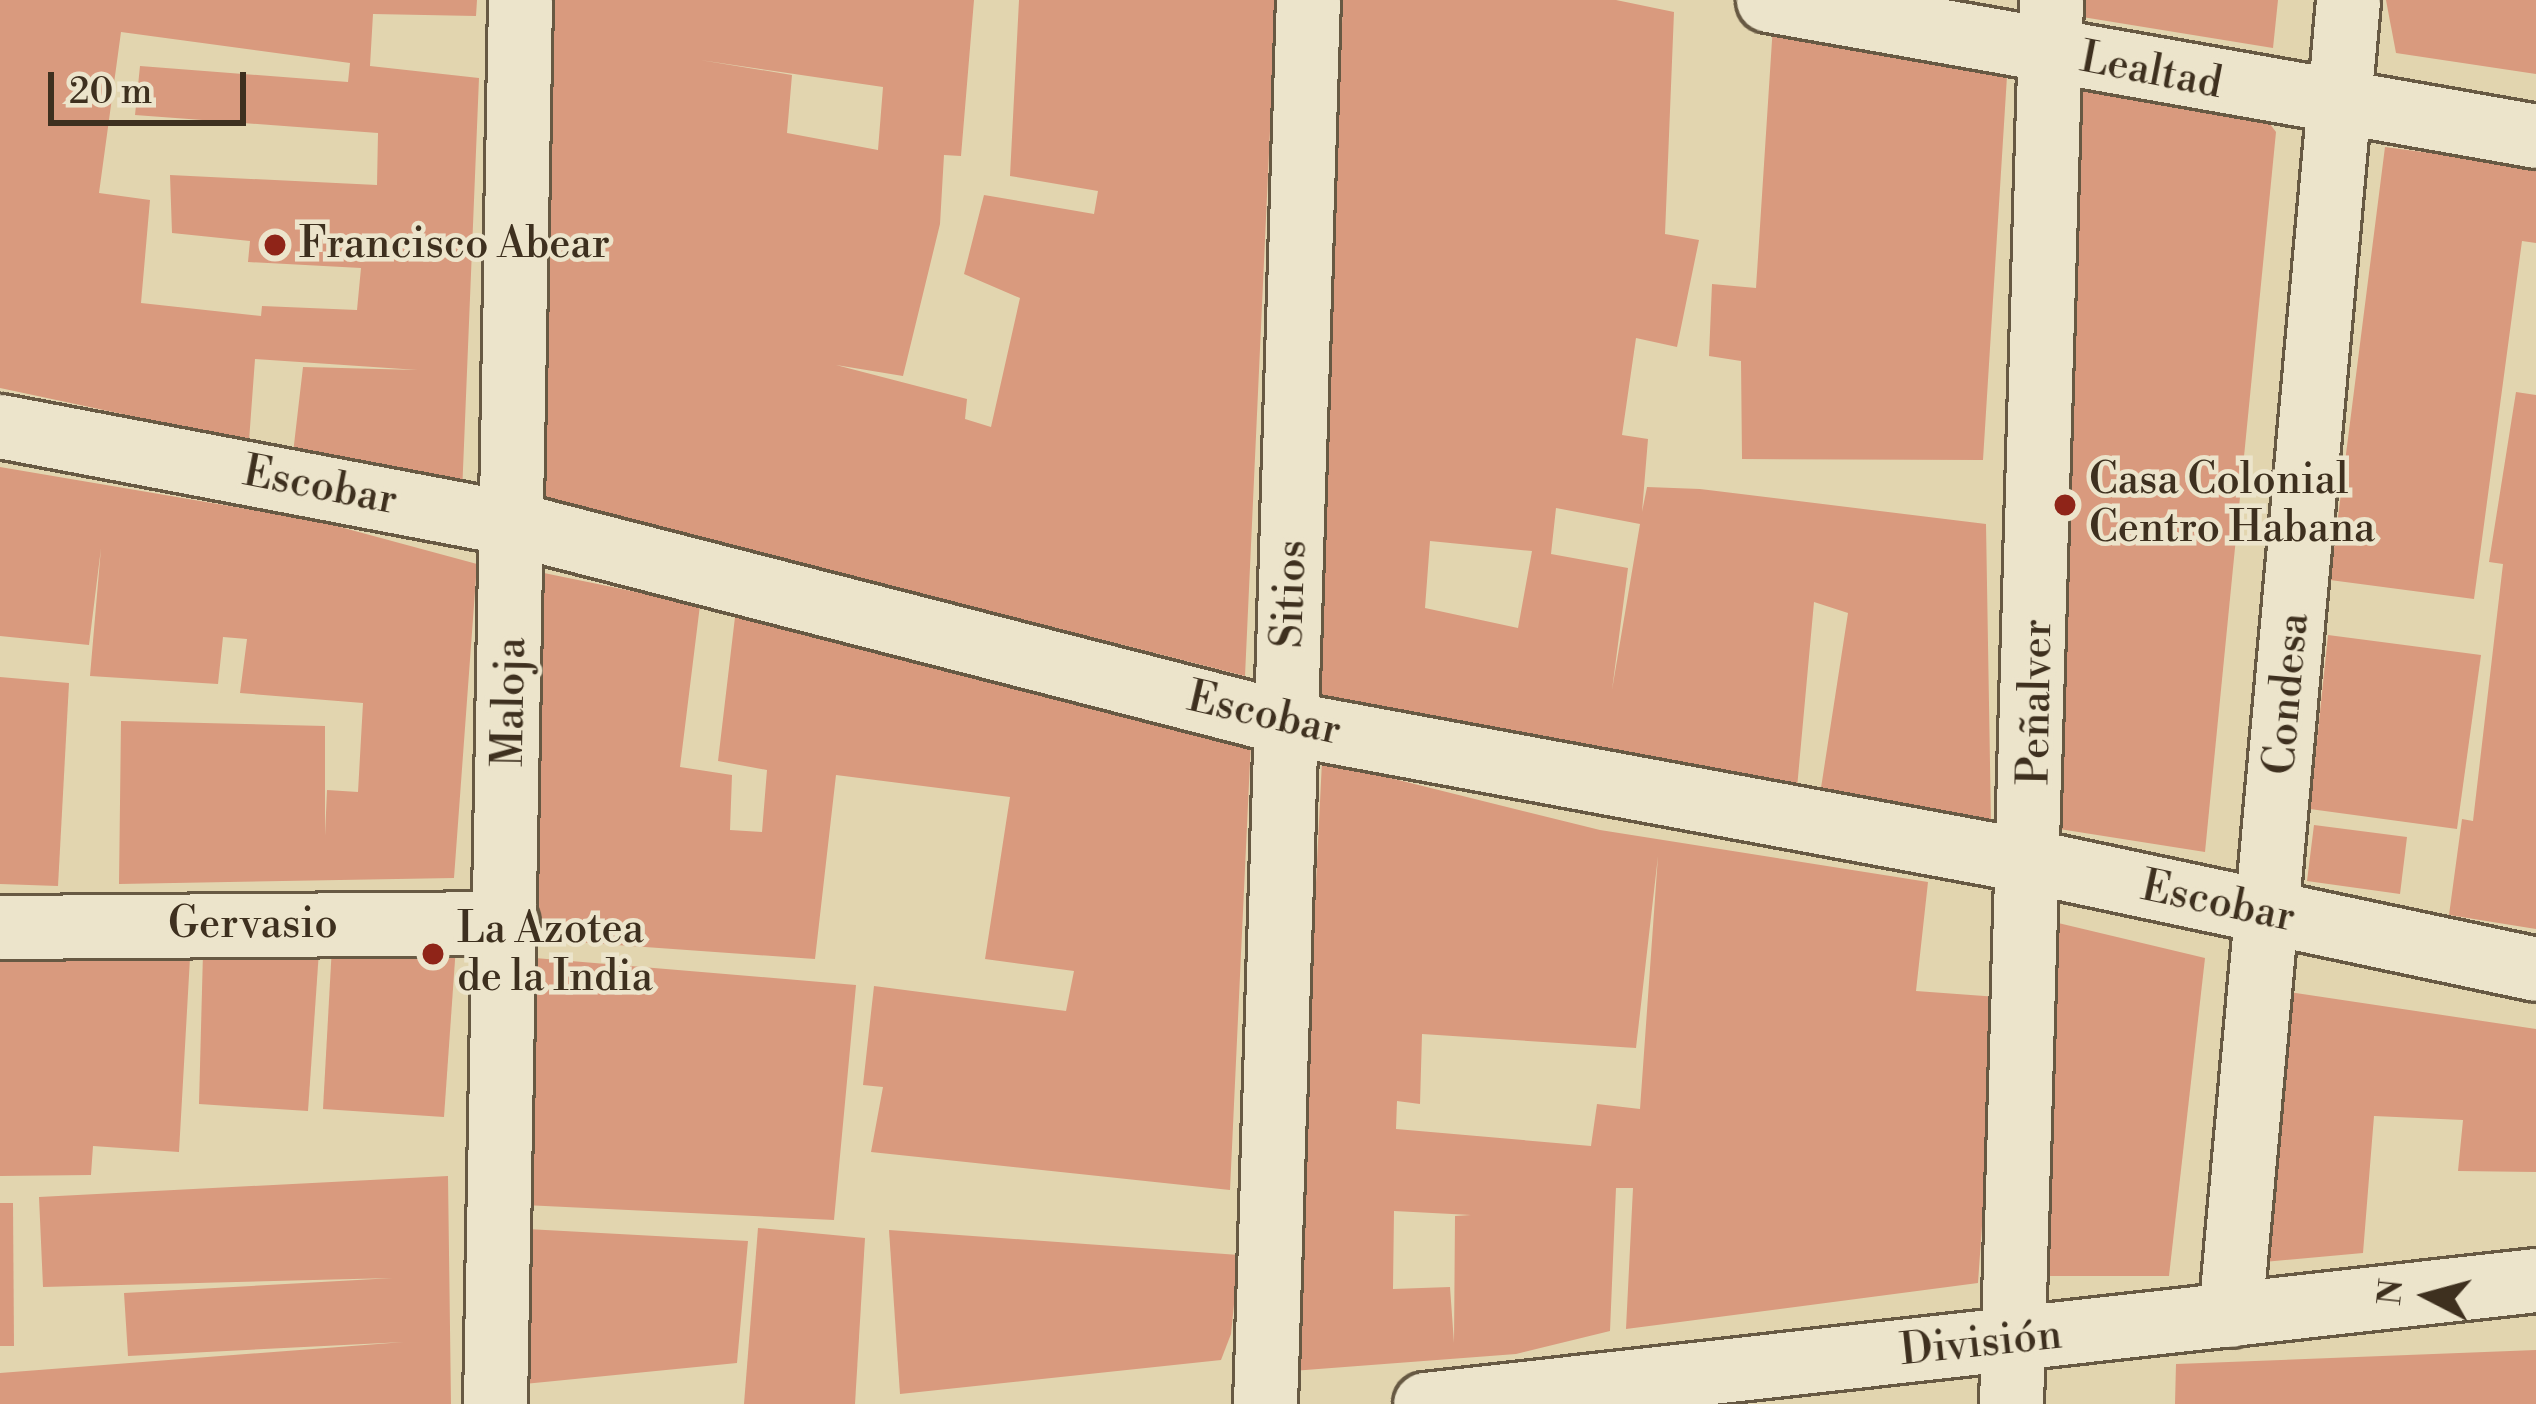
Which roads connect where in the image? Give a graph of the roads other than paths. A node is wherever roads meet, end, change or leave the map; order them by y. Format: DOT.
graph roads {
  1 [pos="520,0"];
  2 [pos="1308,0"];
  3 [pos="1768,0"];
  4 [pos="2348,0"];
  5 [pos="2050,26"];
  6 [pos="2339,109"];
  7 [pos="2536,136"];
  8 [pos="0,426"];
  9 [pos="514,524"];
  10 [pos="1287,723"];
  11 [pos="2034,862"];
  12 [pos="2269,915"];
  13 [pos="506,923"];
  14 [pos="0,927"];
  15 [pos="2536,969"];
  16 [pos="2536,1280"];
  17 [pos="2230,1315"];
  18 [pos="2014,1341"];
  19 [pos="496,1404"];
  20 [pos="1265,1404"];
  21 [pos="1425,1404"];
  22 [pos="2011,1404"];
  1 -- 9 [label="street, Maloja"];
  2 -- 10 [label="street, Sitios"];
  3 -- 5 [label="street, Lealtad"];
  4 -- 6 [label="street, Condesa"];
  5 -- 6 [label="street, Lealtad"];
  5 -- 11 [label="street, Peñalver"];
  6 -- 7 [label="street, Lealtad"];
  6 -- 12 [label="street, Condesa"];
  8 -- 9 [label="street, Escobar"];
  9 -- 10 [label="street, Escobar"];
  9 -- 13 [label="street, Maloja"];
  10 -- 11 [label="street, Escobar"];
  10 -- 20 [label="street, Sitios"];
  11 -- 12 [label="street, Escobar"];
  11 -- 18 [label="street, Peñalver"];
  12 -- 15 [label="street, Escobar"];
  12 -- 17 [label="street, Condesa"];
  13 -- 14 [label="street, Gervasio"];
  13 -- 19 [label="street, Maloja"];
  16 -- 17 [label="street, División"];
  17 -- 18 [label="street, División"];
  18 -- 21 [label="street, División"];
  18 -- 22 [label="street, Peñalver"];
}
